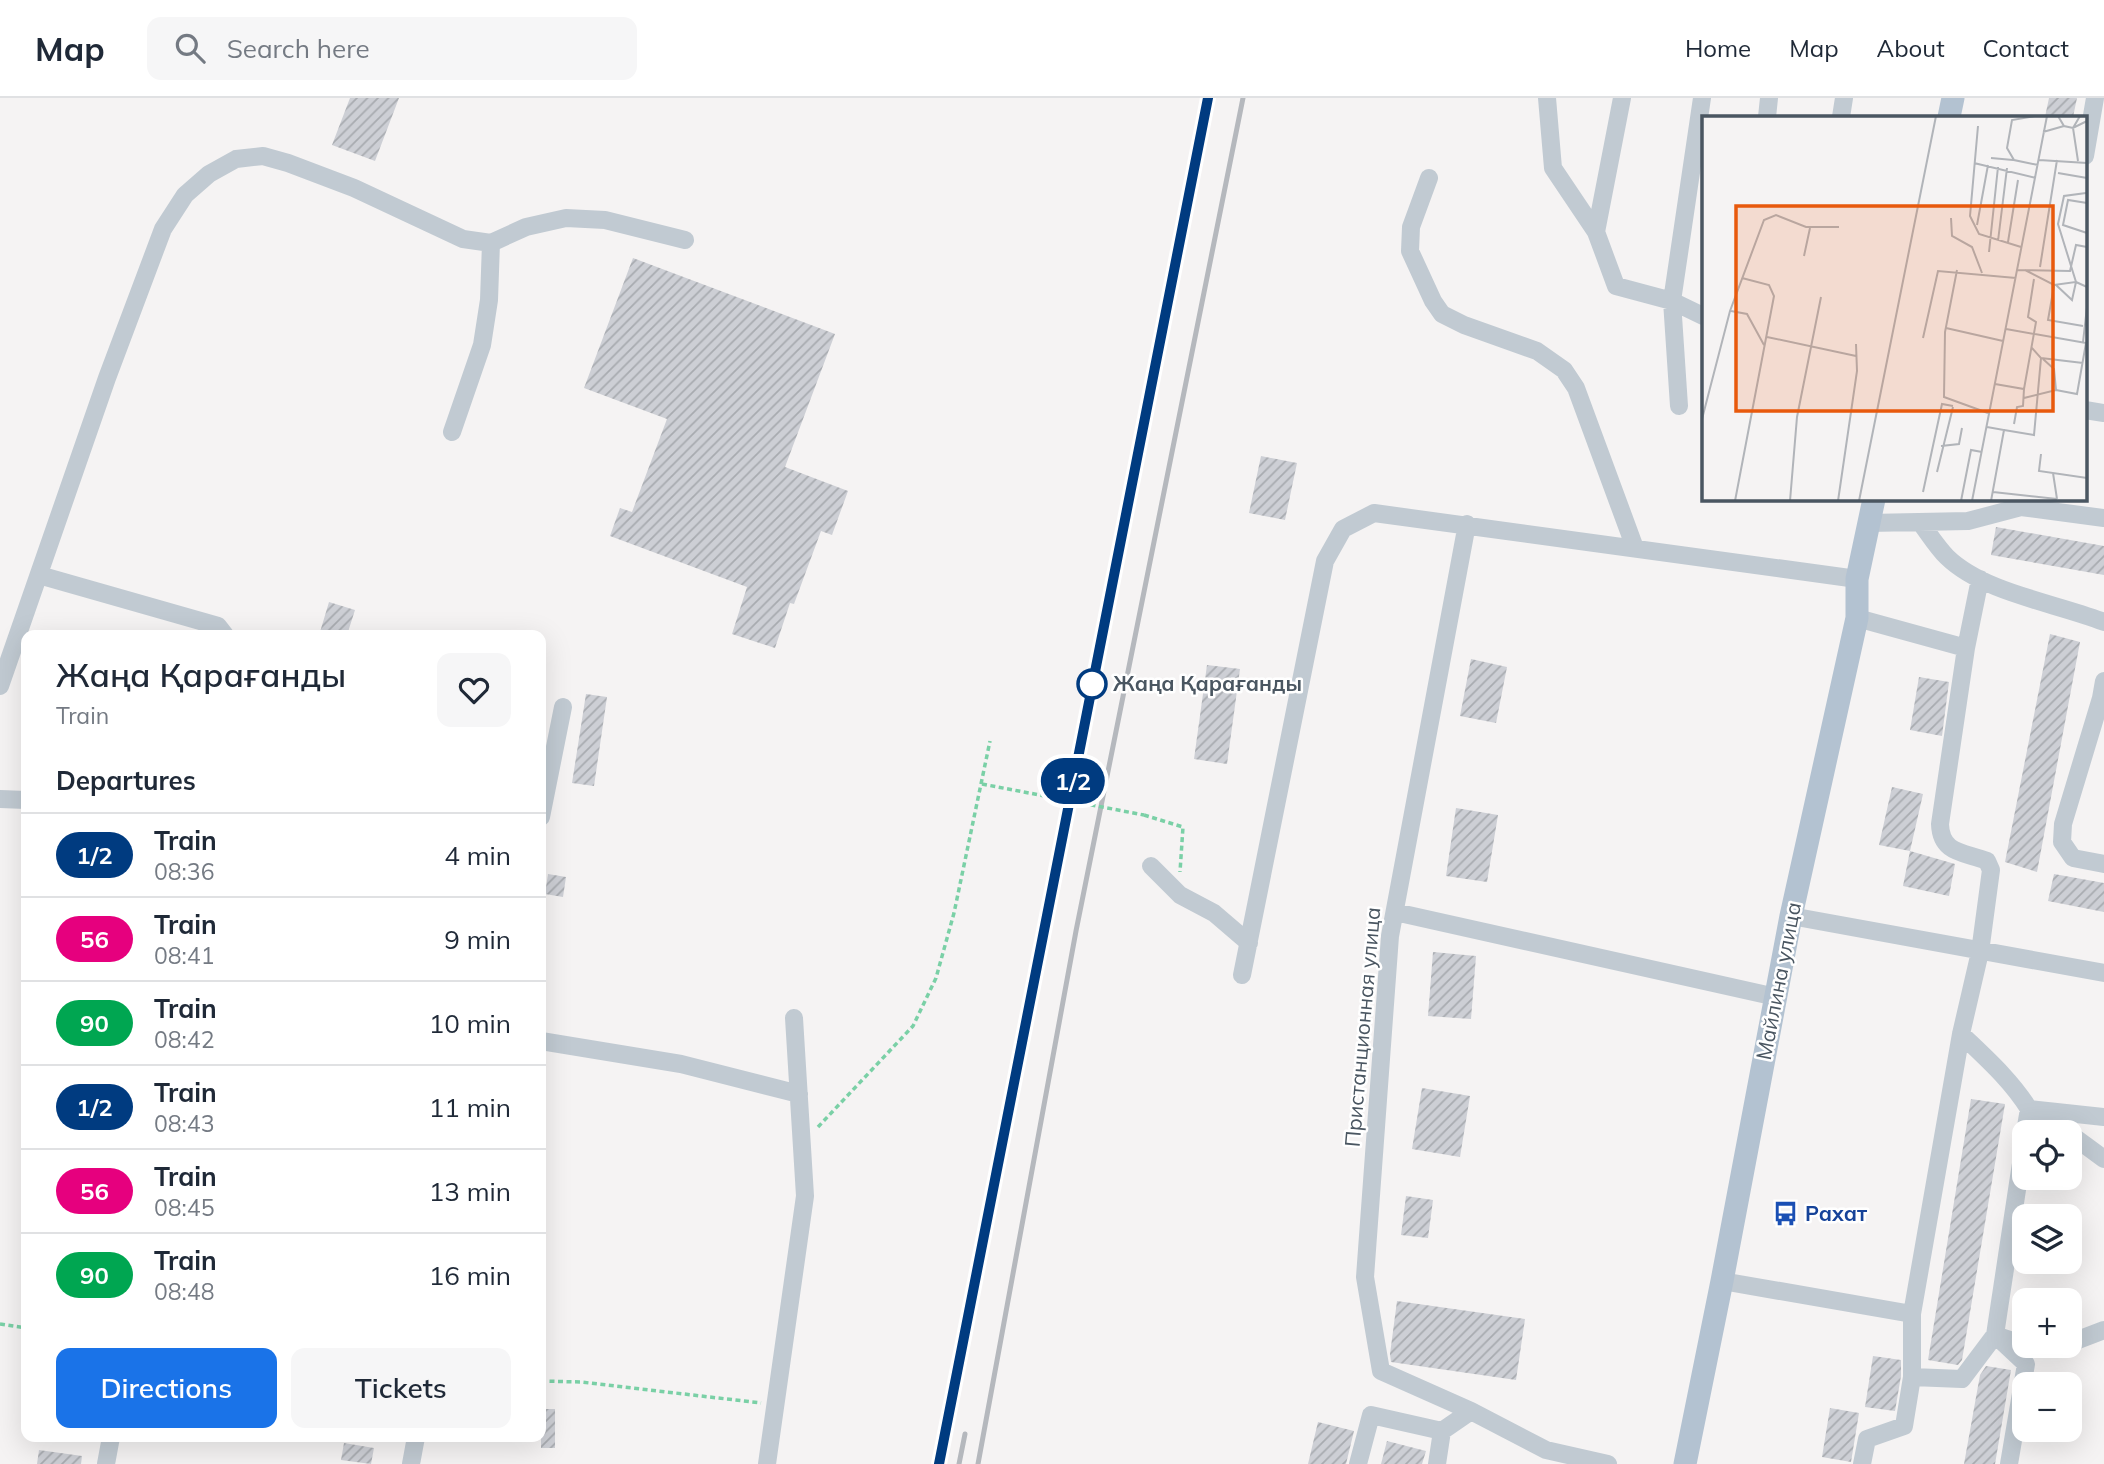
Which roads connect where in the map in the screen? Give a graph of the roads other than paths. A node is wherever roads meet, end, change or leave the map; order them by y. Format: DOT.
graph roads {
  1 [pos="1547,98"];
  2 [pos="1622,98"];
  3 [pos="1702,98"];
  4 [pos="1769,98"];
  5 [pos="1844,98"];
  6 [pos="1953,98"];
  7 [pos="2095,98"];
  8 [pos="1767,116"];
  9 [pos="1841,116"];
  10 [pos="1949,116"];
  11 [pos="2086,150"];
  12 [pos="1429,178"];
  13 [pos="1596,232"];
  14 [pos="685,240"];
  15 [pos="491,243"];
  16 [pos="1672,301"];
  17 [pos="1702,316"];
  18 [pos="1679,406"];
  19 [pos="2086,410"];
  20 [pos="2104,413"];
  21 [pos="452,432"];
  22 [pos="1874,500"];
  23 [pos="2022,503"];
  24 [pos="2104,518"];
  25 [pos="1920,522"];
  26 [pos="1869,523"];
  27 [pos="1467,524"];
  28 [pos="1635,548"];
  29 [pos="39,575"];
  30 [pos="1857,579"];
  31 [pos="1980,579"];
  32 [pos="1857,618"];
  33 [pos="2104,622"];
  34 [pos="221,630"];
  35 [pos="1966,648"];
  36 [pos="0,686"];
  37 [pos="2103,693"];
  38 [pos="563,707"];
  39 [pos="546,792"];
  40 [pos="0,799"];
  41 [pos="21,800"];
  42 [pos="2104,864"];
  43 [pos="1151,866"];
  44 [pos="1395,912"];
  45 [pos="1791,916"];
  46 [pos="1249,943"];
  47 [pos="1980,952"];
  48 [pos="2104,973"];
  49 [pos="1242,975"];
  50 [pos="1776,998"];
  51 [pos="794,1018"];
  52 [pos="1961,1034"];
  53 [pos="546,1042"];
  54 [pos="799,1094"];
  55 [pos="2029,1109"];
  56 [pos="2104,1117"];
  57 [pos="2027,1120"];
  58 [pos="2047,1120"];
  59 [pos="2082,1143"];
  60 [pos="2104,1159"];
  61 [pos="2017,1190"];
  62 [pos="1722,1281"];
  63 [pos="1912,1314"];
  64 [pos="2104,1330"];
  65 [pos="1995,1335"];
  66 [pos="2082,1338"];
  67 [pos="2012,1340"];
  68 [pos="1912,1377"];
  69 [pos="1471,1410"];
  70 [pos="1442,1431"];
  71 [pos="110,1442"];
  72 [pos="415,1442"];
  73 [pos="106,1464"];
  74 [pos="411,1464"];
  75 [pos="766,1464"];
  76 [pos="1358,1464"];
  77 [pos="1437,1464"];
  78 [pos="1608,1464"];
  79 [pos="1685,1464"];
  80 [pos="1862,1464"];
  81 [pos="2009,1464"];
  1 -- 13 [label="street"];
  2 -- 13 [label="street"];
  3 -- 16 [label="street"];
  4 -- 8 [label="street"];
  5 -- 9 [label="street"];
  6 -- 10 [label="main road"];
  7 -- 11 [label="street"];
  12 -- 28 [label="street"];
  13 -- 16 [label="street"];
  14 -- 15 [label="street"];
  15 -- 21 [label="street"];
  15 -- 29 [label="street"];
  16 -- 17 [label="street"];
  16 -- 18 [label="street"];
  19 -- 20 [label="street"];
  22 -- 26 [label="main road, Майлина улица"];
  23 -- 24 [label="street"];
  23 -- 25 [label="street"];
  25 -- 26 [label="street"];
  25 -- 31 [label="street"];
  26 -- 30 [label="main road, Майлина улица"];
  27 -- 28 [label="street"];
  27 -- 44 [label="street, Пристанционная улица"];
  27 -- 46 [label="street"];
  28 -- 30 [label="street"];
  29 -- 34 [label="street"];
  29 -- 36 [label="street"];
  30 -- 32 [label="main road, Майлина улица"];
  31 -- 33 [label="street"];
  31 -- 35 [label="street"];
  32 -- 35 [label="street"];
  32 -- 45 [label="main road, Майлина улица"];
  35 -- 47 [label="street"];
  37 -- 42 [label="street"];
  38 -- 39 [label="street"];
  40 -- 41 [label="street"];
  43 -- 46 [label="street"];
  44 -- 50 [label="street"];
  44 -- 69 [label="street, Пристанционная улица"];
  45 -- 47 [label="street"];
  45 -- 50 [label="main road, Майлина улица"];
  46 -- 49 [label="street"];
  47 -- 48 [label="street"];
  47 -- 52 [label="street"];
  50 -- 62 [label="main road, Майлина улица"];
  51 -- 54 [label="street"];
  52 -- 55 [label="street"];
  52 -- 63 [label="street"];
  53 -- 54 [label="street"];
  54 -- 75 [label="street"];
  55 -- 56 [label="street"];
  55 -- 57 [label="street"];
  55 -- 58 [label="street"];
  59 -- 60 [label="street"];
  61 -- 65 [label="street"];
  62 -- 63 [label="street"];
  62 -- 79 [label="main road, Майлина улица"];
  63 -- 68 [label="street"];
  64 -- 66 [label="street"];
  65 -- 67 [label="street"];
  65 -- 68 [label="street"];
  65 -- 81 [label="street"];
  68 -- 80 [label="street"];
  69 -- 70 [label="street"];
  69 -- 78 [label="street"];
  70 -- 76 [label="street"];
  70 -- 77 [label="street"];
  71 -- 73 [label="street"];
  72 -- 74 [label="street"];
}
